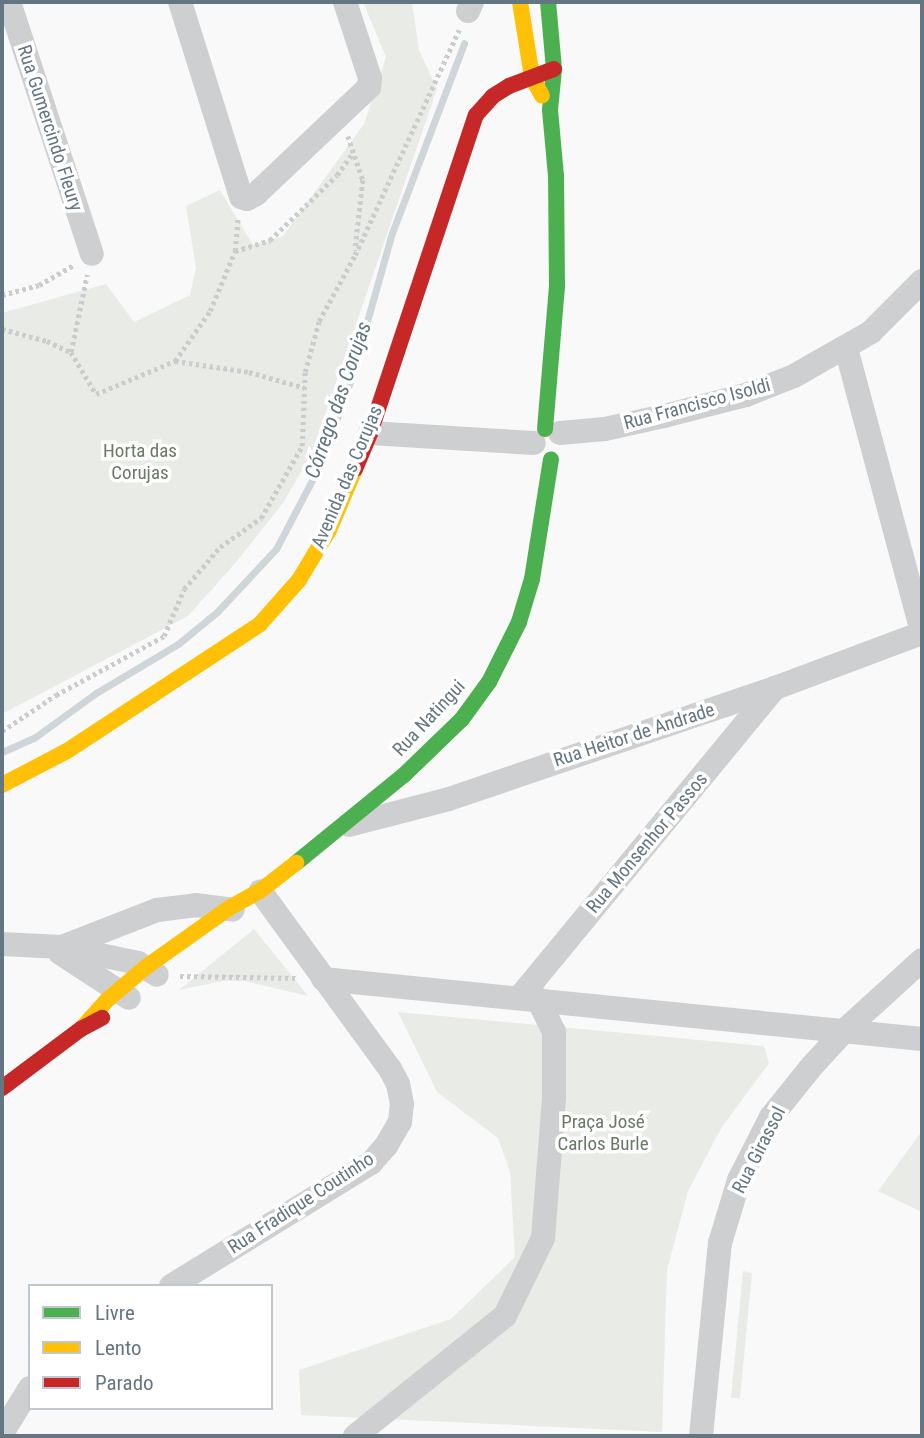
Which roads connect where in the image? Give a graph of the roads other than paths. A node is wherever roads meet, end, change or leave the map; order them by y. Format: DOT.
graph roads {
  1 [pos="9,2"];
  2 [pos="180,2"];
  3 [pos="345,2"];
  4 [pos="520,2"];
  5 [pos="548,2"];
  6 [pos="554,69"];
  7 [pos="532,77"];
  8 [pos="550,110"];
  9 [pos="92,254"];
  10 [pos="922,281"];
  11 [pos="846,348"];
  12 [pos="370,433"];
  13 [pos="550,444"];
  14 [pos="922,633"];
  15 [pos="775,688"];
  16 [pos="2,785"];
  17 [pos="342,827"];
  18 [pos="244,903"];
  19 [pos="2,944"];
  20 [pos="56,947"];
  21 [pos="922,960"];
  22 [pos="156,974"];
  23 [pos="323,979"];
  24 [pos="125,995"];
  25 [pos="529,998"];
  26 [pos="845,1030"];
  27 [pos="922,1039"];
  28 [pos="2,1088"];
  29 [pos="174,1284"];
  30 [pos="28,1391"];
  31 [pos="2,1433"];
  32 [pos="355,1436"];
  33 [pos="701,1436"];
  1 -- 9 [label="street, Rua Gumercindo Fleury"];
  2 -- 3 [label="street"];
  4 -- 7 [label="street, Rua Natingui"];
  5 -- 6 [label="street, Rua Natingui"];
  6 -- 7 [label="street, Avenida das Corujas"];
  6 -- 8 [label="street, Rua Natingui"];
  7 -- 8 [label="street, Rua Natingui"];
  7 -- 12 [label="street, Avenida das Corujas"];
  8 -- 13 [label="street, Rua Natingui"];
  10 -- 11 [label="street, Rua Francisco Isoldi"];
  11 -- 13 [label="street, Rua Francisco Isoldi"];
  11 -- 14 [label="street, Rua Heitor de Andrade"];
  12 -- 13 [label="street"];
  12 -- 16 [label="street, Avenida das Corujas"];
  13 -- 17 [label="street, Rua Natingui"];
  14 -- 15 [label="street, Rua Heitor de Andrade"];
  15 -- 17 [label="street, Rua Heitor de Andrade"];
  15 -- 25 [label="street, Rua Monsenhor Passos"];
  17 -- 18 [label="street, Rua Natingui"];
  18 -- 20 [label="street"];
  18 -- 22 [label="street, Rua Natingui"];
  18 -- 23 [label="street, Rua Fradique Coutinho"];
  19 -- 20 [label="street"];
  20 -- 22 [label="street"];
  20 -- 24 [label="street"];
  21 -- 26 [label="street, Rua Girassol"];
  22 -- 24 [label="street, Rua Natingui"];
  23 -- 25 [label="street"];
  23 -- 29 [label="street, Rua Fradique Coutinho"];
  24 -- 28 [label="street, Rua Natingui"];
  25 -- 26 [label="street"];
  25 -- 32 [label="street"];
  26 -- 27 [label="street"];
  26 -- 33 [label="street, Rua Girassol"];
  30 -- 31 [label="street"];
}
